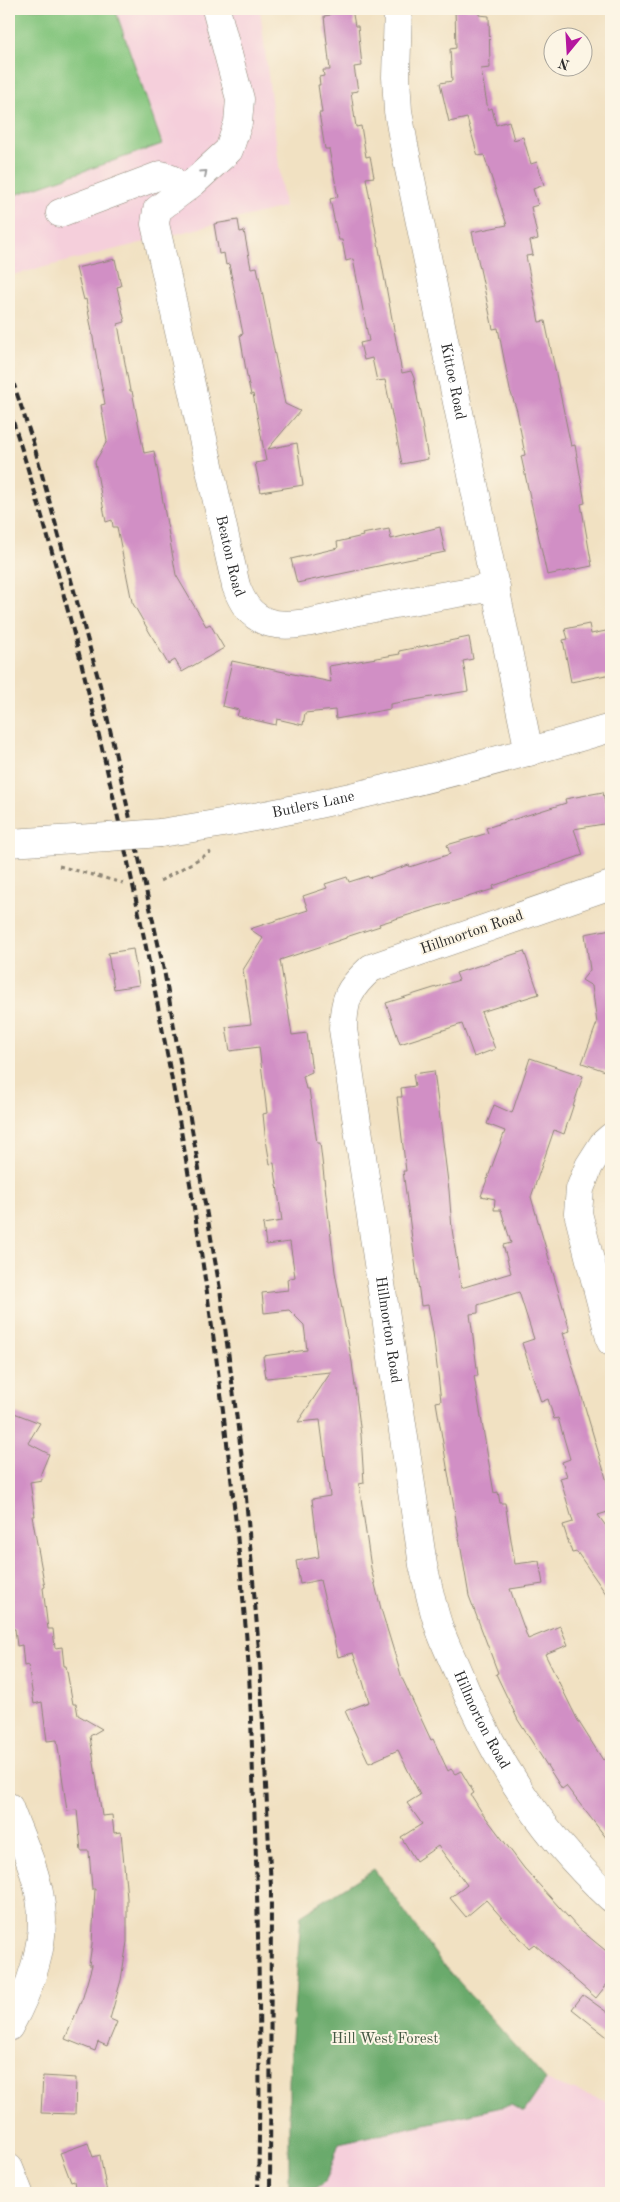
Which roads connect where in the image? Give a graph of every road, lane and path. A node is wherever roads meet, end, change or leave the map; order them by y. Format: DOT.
graph roads {
  1 [pos="216,9"];
  2 [pos="398,9"];
  3 [pos="182,191"];
  4 [pos="60,213"];
  5 [pos="496,587"];
  6 [pos="611,728"];
  7 [pos="529,752"];
  8 [pos="9,844"];
  9 [pos="216,849"];
  10 [pos="59,867"];
  11 [pos="160,881"];
  12 [pos="123,883"];
  13 [pos="611,885"];
  14 [pos="611,1137"];
  15 [pos="611,1342"];
  16 [pos="9,1808"];
  17 [pos="611,1898"];
  18 [pos="9,2026"];
  19 [pos="9,2168"];
  20 [pos="19,2193"];
  3 -- 1 [label="street, one-way"];
  2 -- 5 [label="street, Kittoe Road"];
  3 -- 4 [label="street"];
  3 -- 5 [label="street, Beaton Road"];
  5 -- 7 [label="street, Kittoe Road"];
  6 -- 7 [label="street, Butlers Lane"];
  7 -- 8 [label="street, Butlers Lane, bridge"];
  9 -- 11 [label="path"];
  10 -- 12 [label="path"];
  13 -- 17 [label="street, Hillmorton Road"];
  14 -- 15 [label="street"];
  16 -- 18 [label="street"];
  19 -- 20 [label="street"];
}
